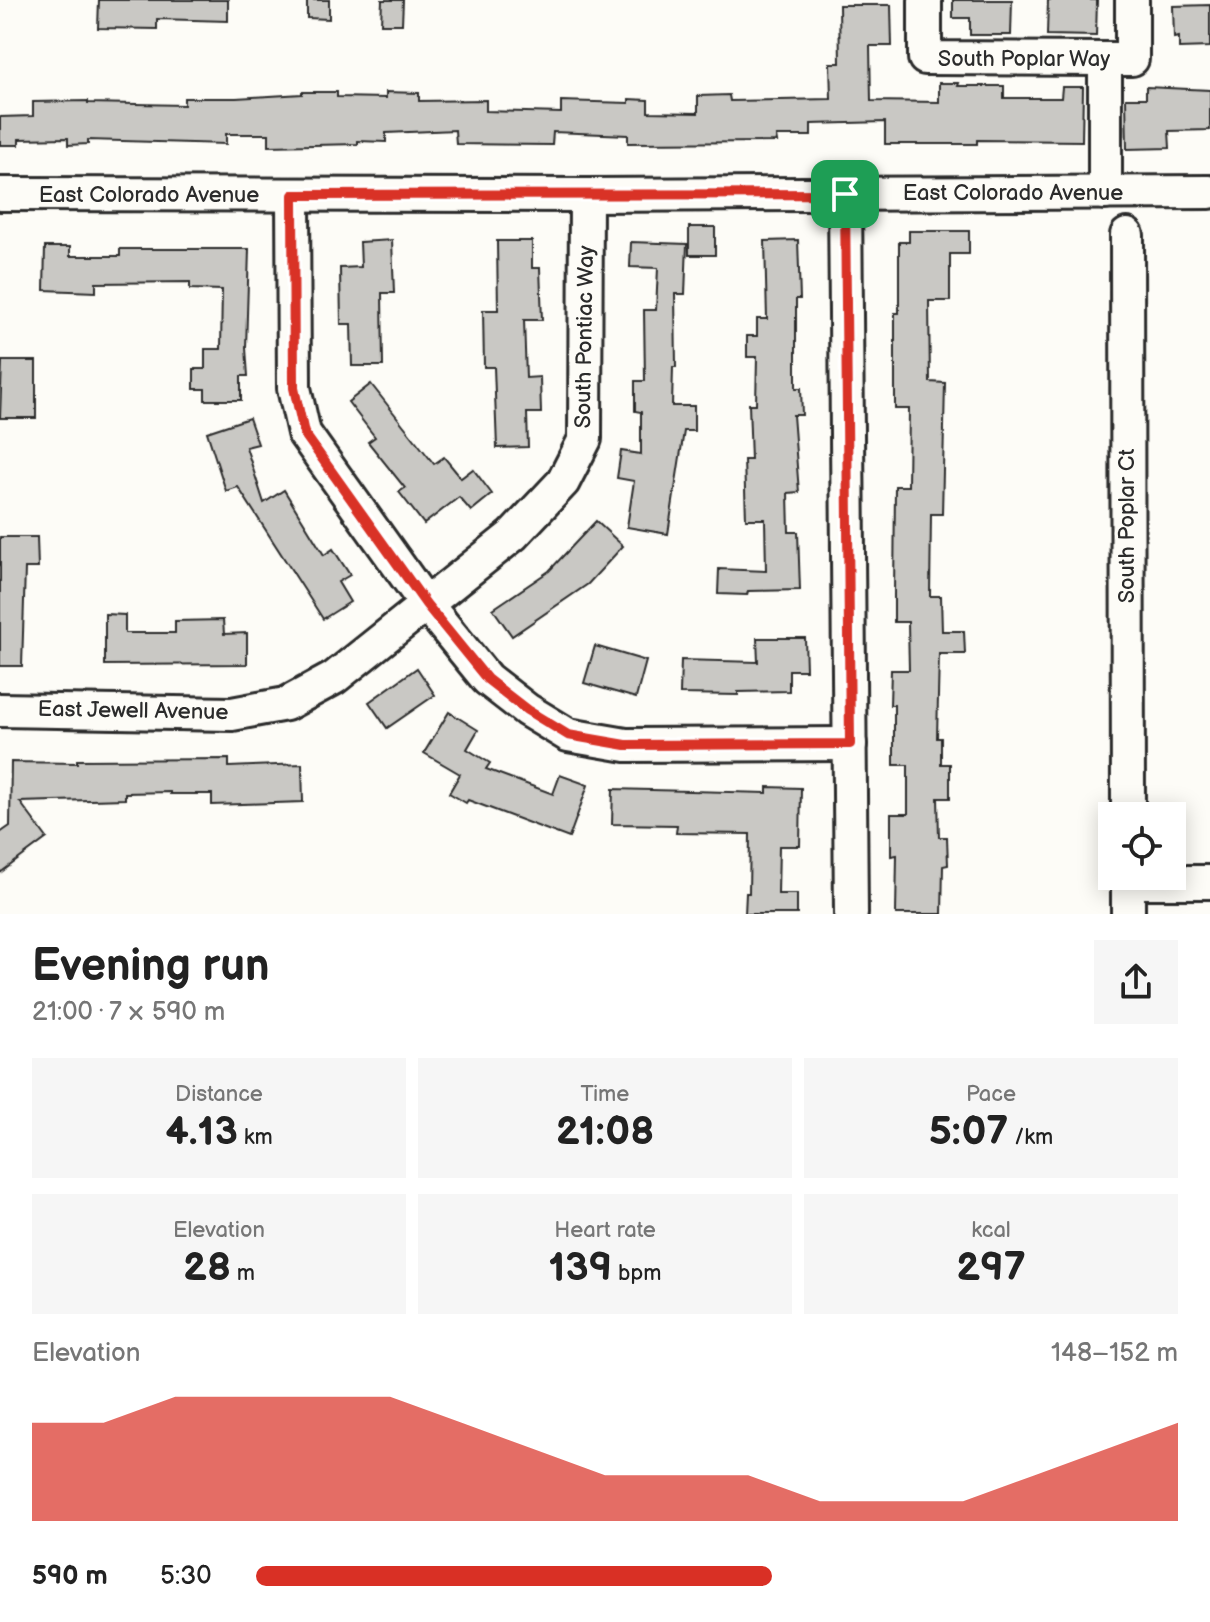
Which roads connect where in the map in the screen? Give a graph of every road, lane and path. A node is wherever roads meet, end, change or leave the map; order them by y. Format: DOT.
graph roads {
  1 [pos="925,0"];
  2 [pos="1132,0"];
  3 [pos="1118,59"];
  4 [pos="1210,192"];
  5 [pos="0,194"];
  6 [pos="845,194"];
  7 [pos="293,195"];
  8 [pos="586,195"];
  9 [pos="1121,206"];
  10 [pos="426,604"];
  11 [pos="0,710"];
  12 [pos="850,744"];
  13 [pos="1128,802"];
  14 [pos="1210,882"];
  15 [pos="1128,891"];
  16 [pos="851,914"];
  1 -- 3 [label="street, South Poplar Way"];
  2 -- 3 [label="street, South Poplar Ct"];
  3 -- 9 [label="street, South Poplar Ct"];
  4 -- 9 [label="street, East Colorado Avenue"];
  5 -- 7 [label="street, East Colorado Avenue"];
  6 -- 8 [label="street, East Colorado Avenue"];
  6 -- 9 [label="street, East Colorado Avenue"];
  6 -- 12 [label="street"];
  7 -- 8 [label="street, East Colorado Avenue"];
  7 -- 10 [label="street"];
  8 -- 10 [label="street, South Pontiac Way"];
  9 -- 13 [label="street, South Poplar Ct"];
  10 -- 11 [label="street, East Jewell Avenue"];
  10 -- 12 [label="street"];
  12 -- 16 [label="street"];
  14 -- 15 [label="street"];
}
